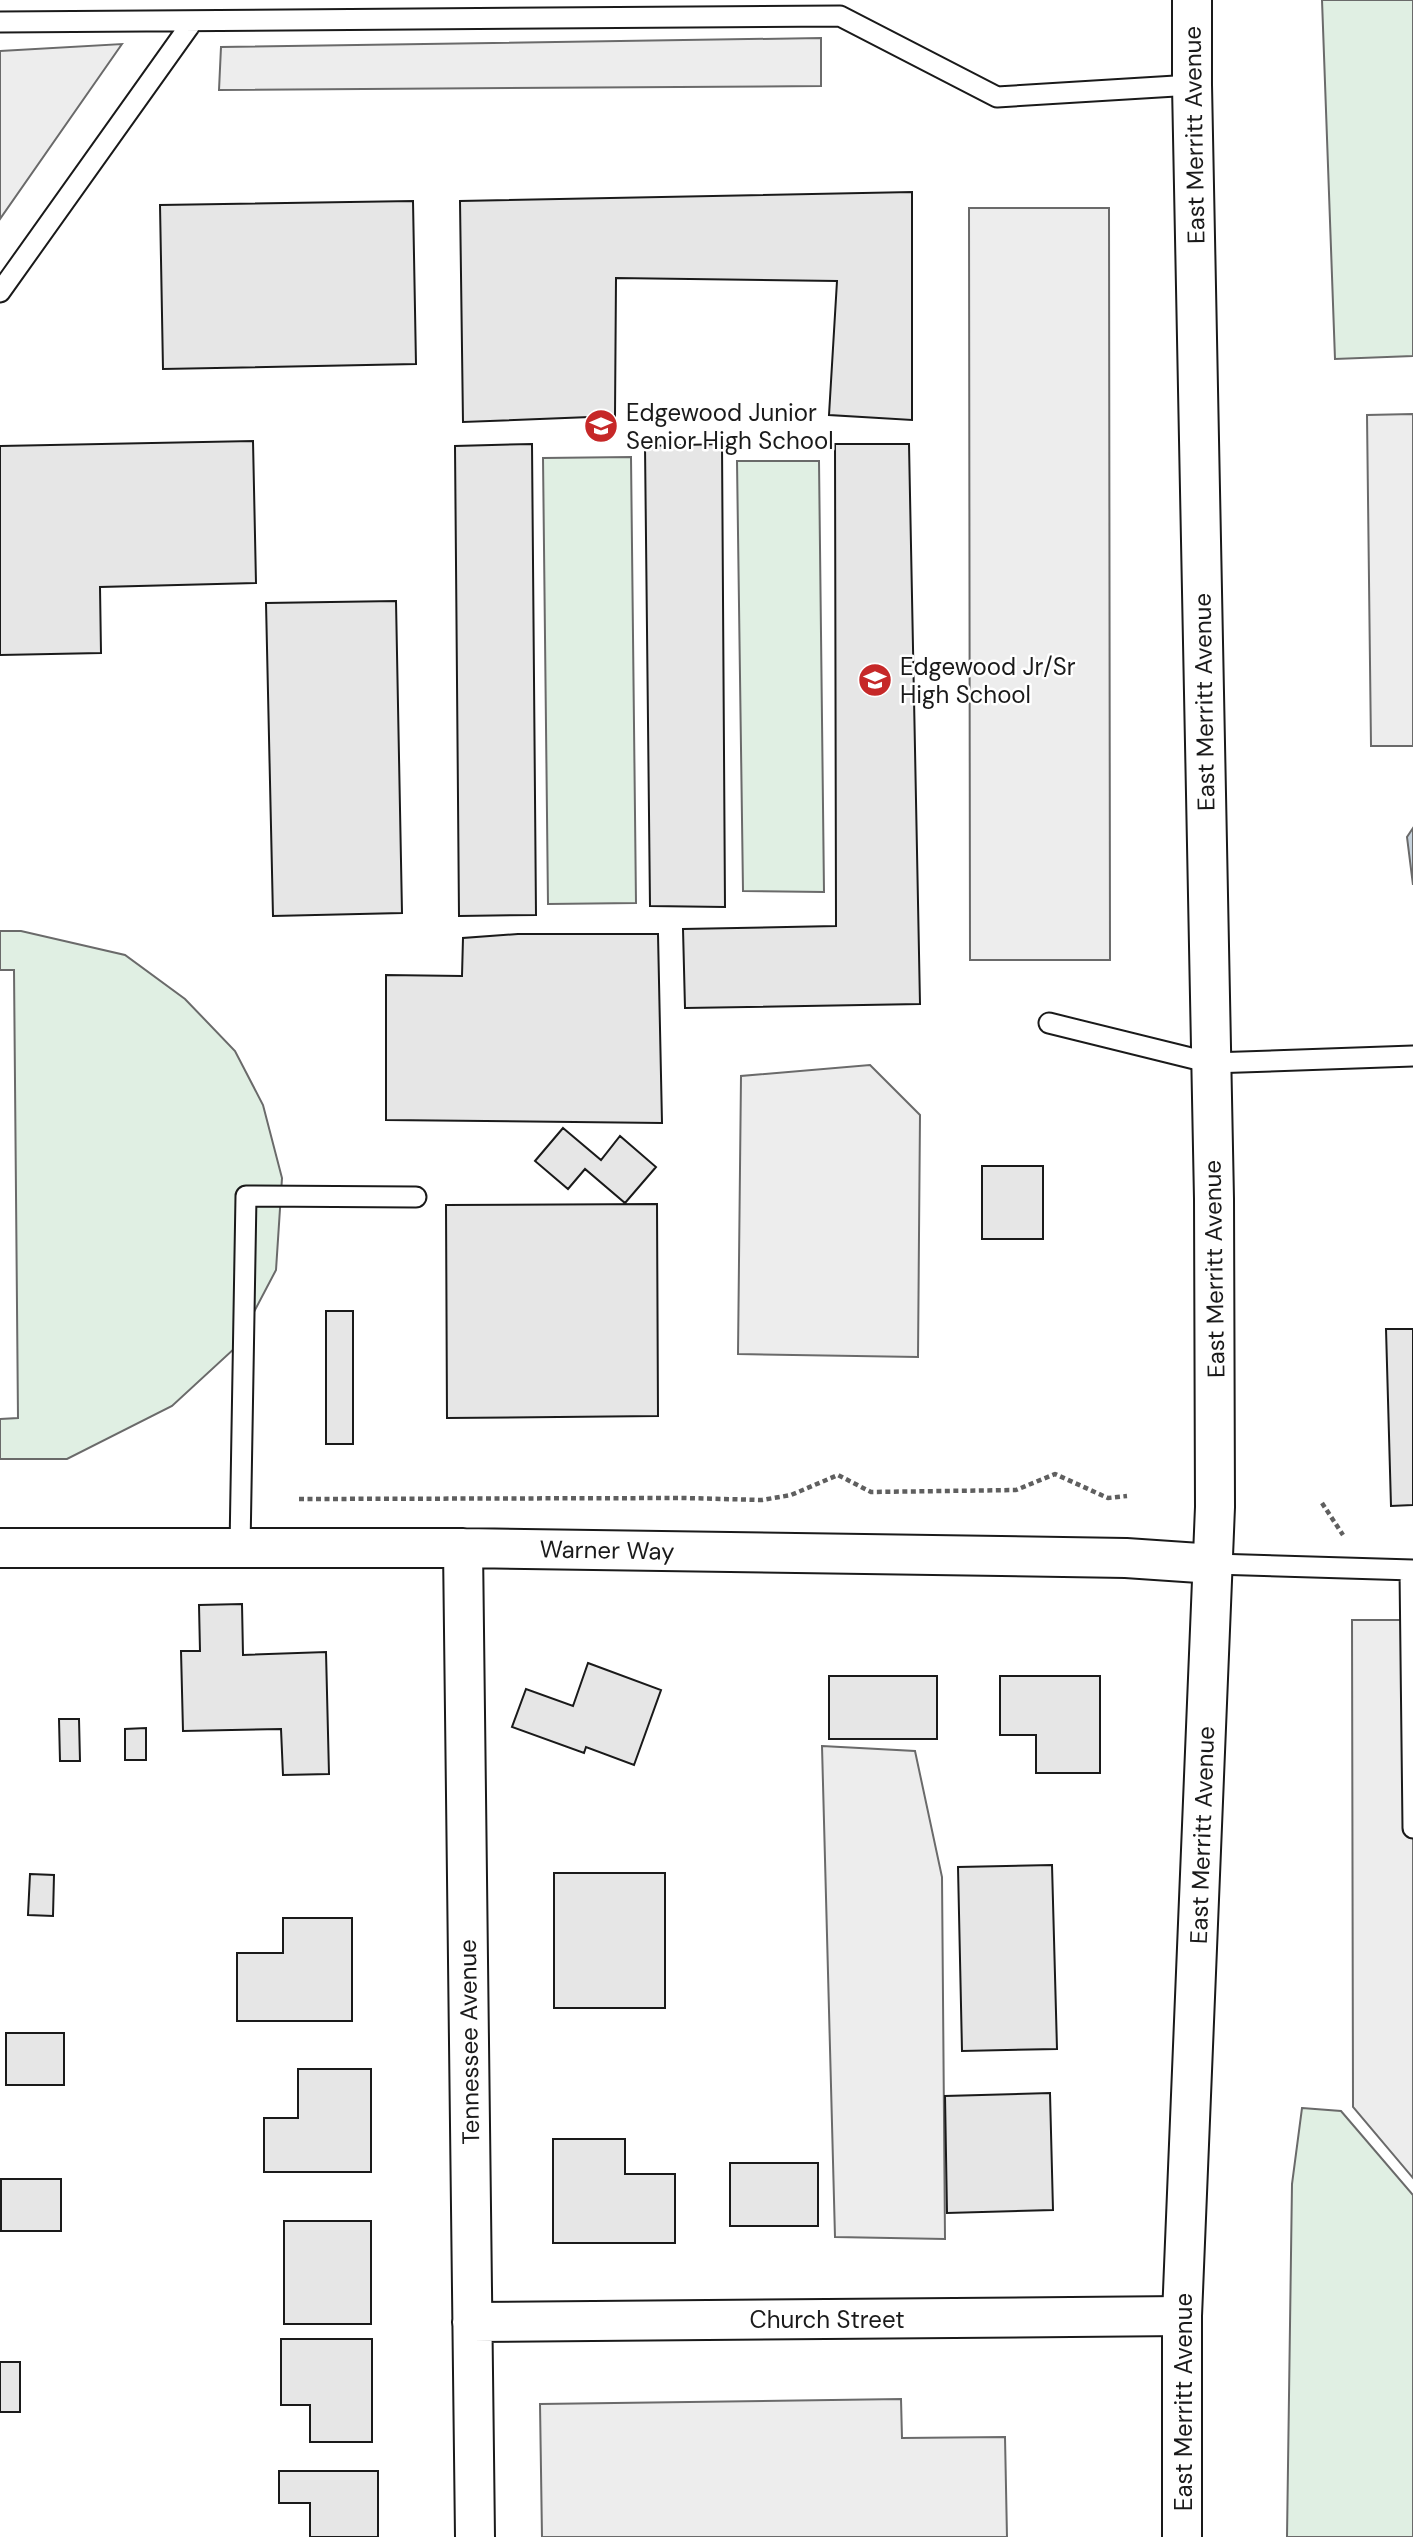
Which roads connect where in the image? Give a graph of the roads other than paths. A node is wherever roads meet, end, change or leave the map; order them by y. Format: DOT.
graph roads {
  1 [pos="1192,0"];
  2 [pos="193,21"];
  3 [pos="0,22"];
  4 [pos="1192,85"];
  5 [pos="0,292"];
  6 [pos="1049,1023"];
  7 [pos="1413,1056"];
  8 [pos="1211,1063"];
  9 [pos="416,1197"];
  10 [pos="0,1548"];
  11 [pos="240,1548"];
  12 [pos="463,1548"];
  13 [pos="1214,1564"];
  14 [pos="1412,1570"];
  15 [pos="1413,1828"];
  16 [pos="1182,2316"];
  17 [pos="472,2322"];
  18 [pos="475,2537"];
  19 [pos="1182,2537"];
  1 -- 4 [label="street, East Merritt Avenue"];
  2 -- 3 [label="lane"];
  2 -- 4 [label="lane"];
  2 -- 5 [label="lane"];
  4 -- 8 [label="street, East Merritt Avenue"];
  6 -- 8 [label="lane"];
  7 -- 8 [label="lane"];
  8 -- 13 [label="street, East Merritt Avenue"];
  9 -- 11 [label="lane"];
  10 -- 11 [label="street, Warner Way"];
  11 -- 12 [label="street, Warner Way"];
  12 -- 13 [label="street, Warner Way"];
  12 -- 17 [label="street, Tennessee Avenue"];
  13 -- 14 [label="lane"];
  13 -- 16 [label="street, East Merritt Avenue"];
  14 -- 15 [label="lane"];
  16 -- 17 [label="street, Church Street"];
  16 -- 19 [label="street, East Merritt Avenue"];
  17 -- 18 [label="street, Tennessee Avenue"];
}
